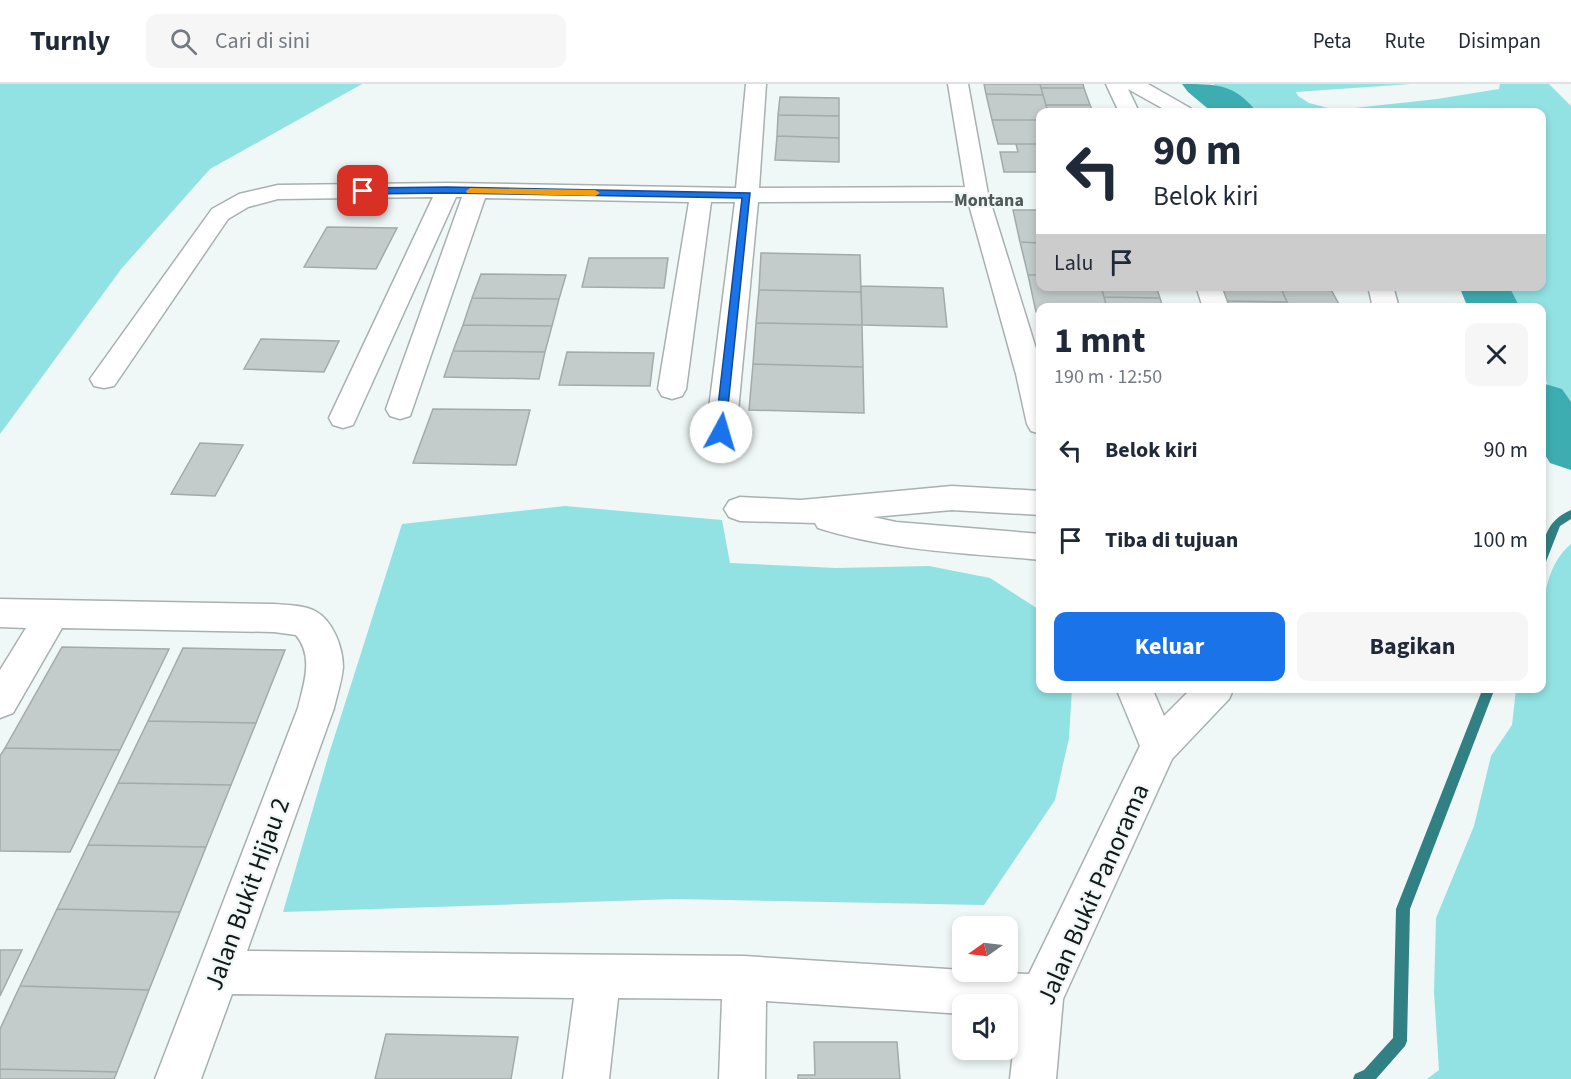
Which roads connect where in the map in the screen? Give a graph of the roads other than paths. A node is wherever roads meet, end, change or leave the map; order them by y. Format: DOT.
graph roads {
  1 [pos="756,84"];
  2 [pos="958,84"];
  3 [pos="1116,84"];
  4 [pos="1134,84"];
  5 [pos="1127,108"];
  6 [pos="1176,108"];
  7 [pos="447,190"];
  8 [pos="476,191"];
  9 [pos="977,194"];
  10 [pos="701,195"];
  11 [pos="747,195"];
  12 [pos="1035,375"];
  13 [pos="104,379"];
  14 [pos="672,388"];
  15 [pos="400,410"];
  16 [pos="343,418"];
  17 [pos="721,432"];
  18 [pos="1036,503"];
  19 [pos="740,509"];
  20 [pos="801,512"];
  21 [pos="1036,547"];
  22 [pos="0,613"];
  23 [pos="52,615"];
  24 [pos="1136,693"];
  25 [pos="1194,698"];
  26 [pos="0,702"];
  27 [pos="1159,747"];
  28 [pos="217,972"];
  29 [pos="599,976"];
  30 [pos="744,978"];
  31 [pos="1041,997"];
  32 [pos="178,1079"];
  33 [pos="586,1079"];
  34 [pos="742,1079"];
  35 [pos="1033,1079"];
  1 -- 11 [label="street"];
  2 -- 9 [label="street"];
  3 -- 5 [label="street"];
  4 -- 6 [label="street"];
  7 -- 8 [label="street"];
  7 -- 13 [label="street"];
  7 -- 16 [label="street"];
  8 -- 10 [label="street"];
  8 -- 15 [label="street"];
  9 -- 11 [label="street"];
  9 -- 12 [label="street"];
  10 -- 11 [label="street"];
  10 -- 14 [label="street"];
  11 -- 17 [label="street"];
  18 -- 20 [label="street"];
  19 -- 20 [label="street"];
  20 -- 21 [label="street"];
  22 -- 23 [label="street, Jalan Bukit Hijau 2"];
  23 -- 26 [label="street"];
  23 -- 28 [label="street, Jalan Bukit Hijau 2"];
  24 -- 27 [label="street"];
  25 -- 27 [label="street, Jalan Bukit Panorama"];
  27 -- 31 [label="street, Jalan Bukit Panorama"];
  28 -- 29 [label="street"];
  28 -- 32 [label="street, Jalan Bukit Hijau 2"];
  29 -- 30 [label="street"];
  29 -- 33 [label="street"];
  30 -- 31 [label="street"];
  30 -- 34 [label="street"];
  31 -- 35 [label="street, Jalan Bukit Panorama"];
}
